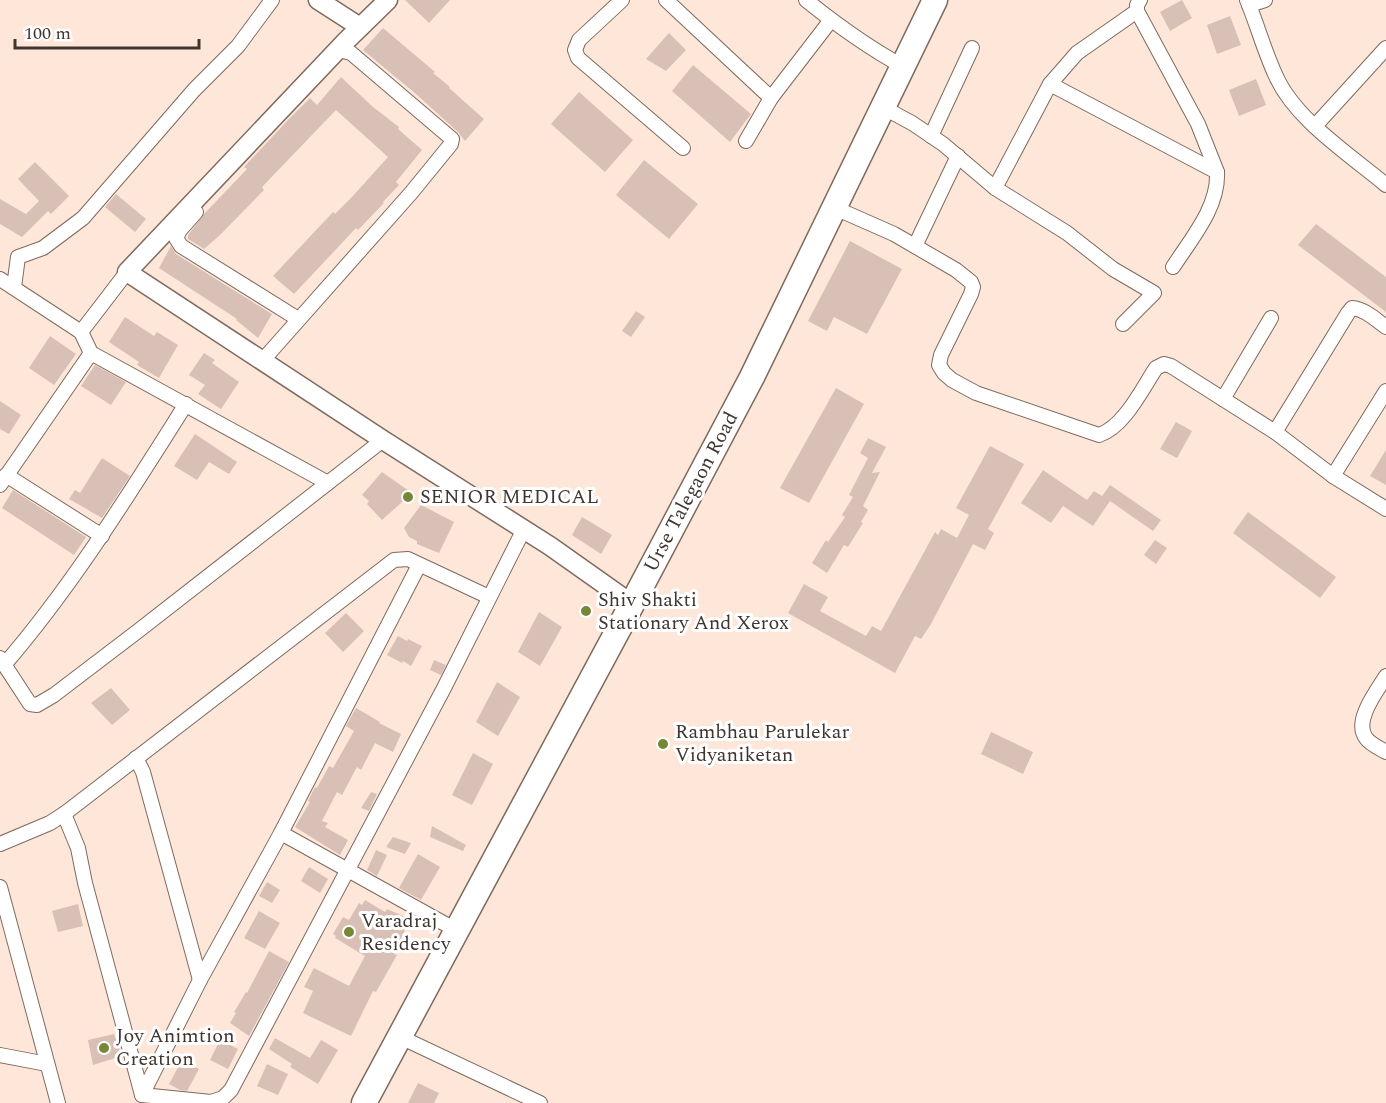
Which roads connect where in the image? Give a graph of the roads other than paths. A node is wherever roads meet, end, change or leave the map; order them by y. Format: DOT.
graph roads {
  1 [pos="272,0"];
  2 [pos="318,0"];
  3 [pos="388,0"];
  4 [pos="621,0"];
  5 [pos="666,0"];
  6 [pos="806,0"];
  7 [pos="935,0"];
  8 [pos="1265,0"];
  9 [pos="1248,3"];
  10 [pos="1138,5"];
  11 [pos="831,20"];
  12 [pos="360,27"];
  13 [pos="972,48"];
  14 [pos="1386,48"];
  15 [pos="338,50"];
  16 [pos="904,67"];
  17 [pos="1050,84"];
  18 [pos="300,96"];
  19 [pos="771,98"];
  20 [pos="884,108"];
  21 [pos="1316,126"];
  22 [pos="931,136"];
  23 [pos="746,141"];
  24 [pos="683,148"];
  25 [pos="958,156"];
  26 [pos="1217,172"];
  27 [pos="1386,185"];
  28 [pos="995,188"];
  29 [pos="835,208"];
  30 [pos="915,246"];
  31 [pos="1173,267"];
  32 [pos="127,272"];
  33 [pos="0,279"];
  34 [pos="14,287"];
  35 [pos="1271,318"];
  36 [pos="298,320"];
  37 [pos="1123,324"];
  38 [pos="1386,327"];
  39 [pos="81,332"];
  40 [pos="91,353"];
  41 [pos="263,360"];
  42 [pos="1386,391"];
  43 [pos="1223,399"];
  44 [pos="186,405"];
  45 [pos="1275,432"];
  46 [pos="382,440"];
  47 [pos="1333,476"];
  48 [pos="3,480"];
  49 [pos="328,483"];
  50 [pos="1386,509"];
  51 [pos="524,529"];
  52 [pos="102,536"];
  53 [pos="419,565"];
  54 [pos="489,597"];
  55 [pos="632,604"];
  56 [pos="2,662"];
  57 [pos="1386,676"];
  58 [pos="1386,752"];
  59 [pos="136,758"];
  60 [pos="64,814"];
  61 [pos="280,832"];
  62 [pos="0,844"];
  63 [pos="348,869"];
  64 [pos="0,887"];
  65 [pos="456,930"];
  66 [pos="200,980"];
  67 [pos="398,1036"];
  68 [pos="0,1055"];
  69 [pos="47,1064"];
  70 [pos="142,1095"];
  71 [pos="58,1103"];
  72 [pos="364,1103"];
  73 [pos="540,1103"];
  1 -- 34 [label="street"];
  2 -- 12 [label="street"];
  3 -- 12 [label="street"];
  4 -- 24 [label="street"];
  5 -- 19 [label="street"];
  6 -- 11 [label="street"];
  7 -- 16 [label="highway, Urse Talegaon Road"];
  8 -- 9 [label="street"];
  9 -- 21 [label="street"];
  10 -- 17 [label="street"];
  10 -- 26 [label="street"];
  11 -- 16 [label="street"];
  11 -- 19 [label="street"];
  12 -- 15 [label="street"];
  13 -- 22 [label="street"];
  14 -- 21 [label="street"];
  15 -- 32 [label="street"];
  15 -- 36 [label="street"];
  16 -- 20 [label="highway, Urse Talegaon Road"];
  17 -- 26 [label="street"];
  17 -- 28 [label="street"];
  18 -- 36 [label="street"];
  19 -- 23 [label="street"];
  20 -- 22 [label="street"];
  20 -- 29 [label="highway, Urse Talegaon Road"];
  21 -- 27 [label="street"];
  22 -- 25 [label="street"];
  25 -- 28 [label="street"];
  25 -- 30 [label="street"];
  26 -- 31 [label="street"];
  28 -- 37 [label="street"];
  29 -- 30 [label="street"];
  29 -- 55 [label="highway, Urse Talegaon Road"];
  30 -- 43 [label="street"];
  32 -- 39 [label="street"];
  32 -- 41 [label="street"];
  33 -- 34 [label="street"];
  34 -- 39 [label="street"];
  35 -- 43 [label="street"];
  36 -- 41 [label="street"];
  38 -- 45 [label="street"];
  39 -- 40 [label="street"];
  40 -- 44 [label="street"];
  40 -- 48 [label="street"];
  41 -- 46 [label="street"];
  42 -- 47 [label="street"];
  43 -- 45 [label="street"];
  44 -- 49 [label="street"];
  44 -- 52 [label="street"];
  45 -- 47 [label="street"];
  46 -- 49 [label="street"];
  46 -- 51 [label="street"];
  47 -- 50 [label="street"];
  48 -- 52 [label="street"];
  49 -- 56 [label="street"];
  51 -- 54 [label="street"];
  51 -- 55 [label="street"];
  52 -- 56 [label="street"];
  53 -- 54 [label="street"];
  53 -- 59 [label="street"];
  53 -- 61 [label="street"];
  54 -- 63 [label="street"];
  55 -- 65 [label="highway, Urse Talegaon Road"];
  57 -- 58 [label="street"];
  59 -- 60 [label="street"];
  59 -- 66 [label="street"];
  60 -- 62 [label="street"];
  60 -- 70 [label="street"];
  61 -- 63 [label="street"];
  61 -- 66 [label="street"];
  63 -- 65 [label="street"];
  63 -- 70 [label="street"];
  64 -- 69 [label="street"];
  65 -- 67 [label="highway, Urse Talegaon Road"];
  66 -- 70 [label="street"];
  67 -- 72 [label="highway, Urse Talegaon Road"];
  67 -- 73 [label="street"];
  68 -- 69 [label="street"];
  69 -- 71 [label="street"];
}
